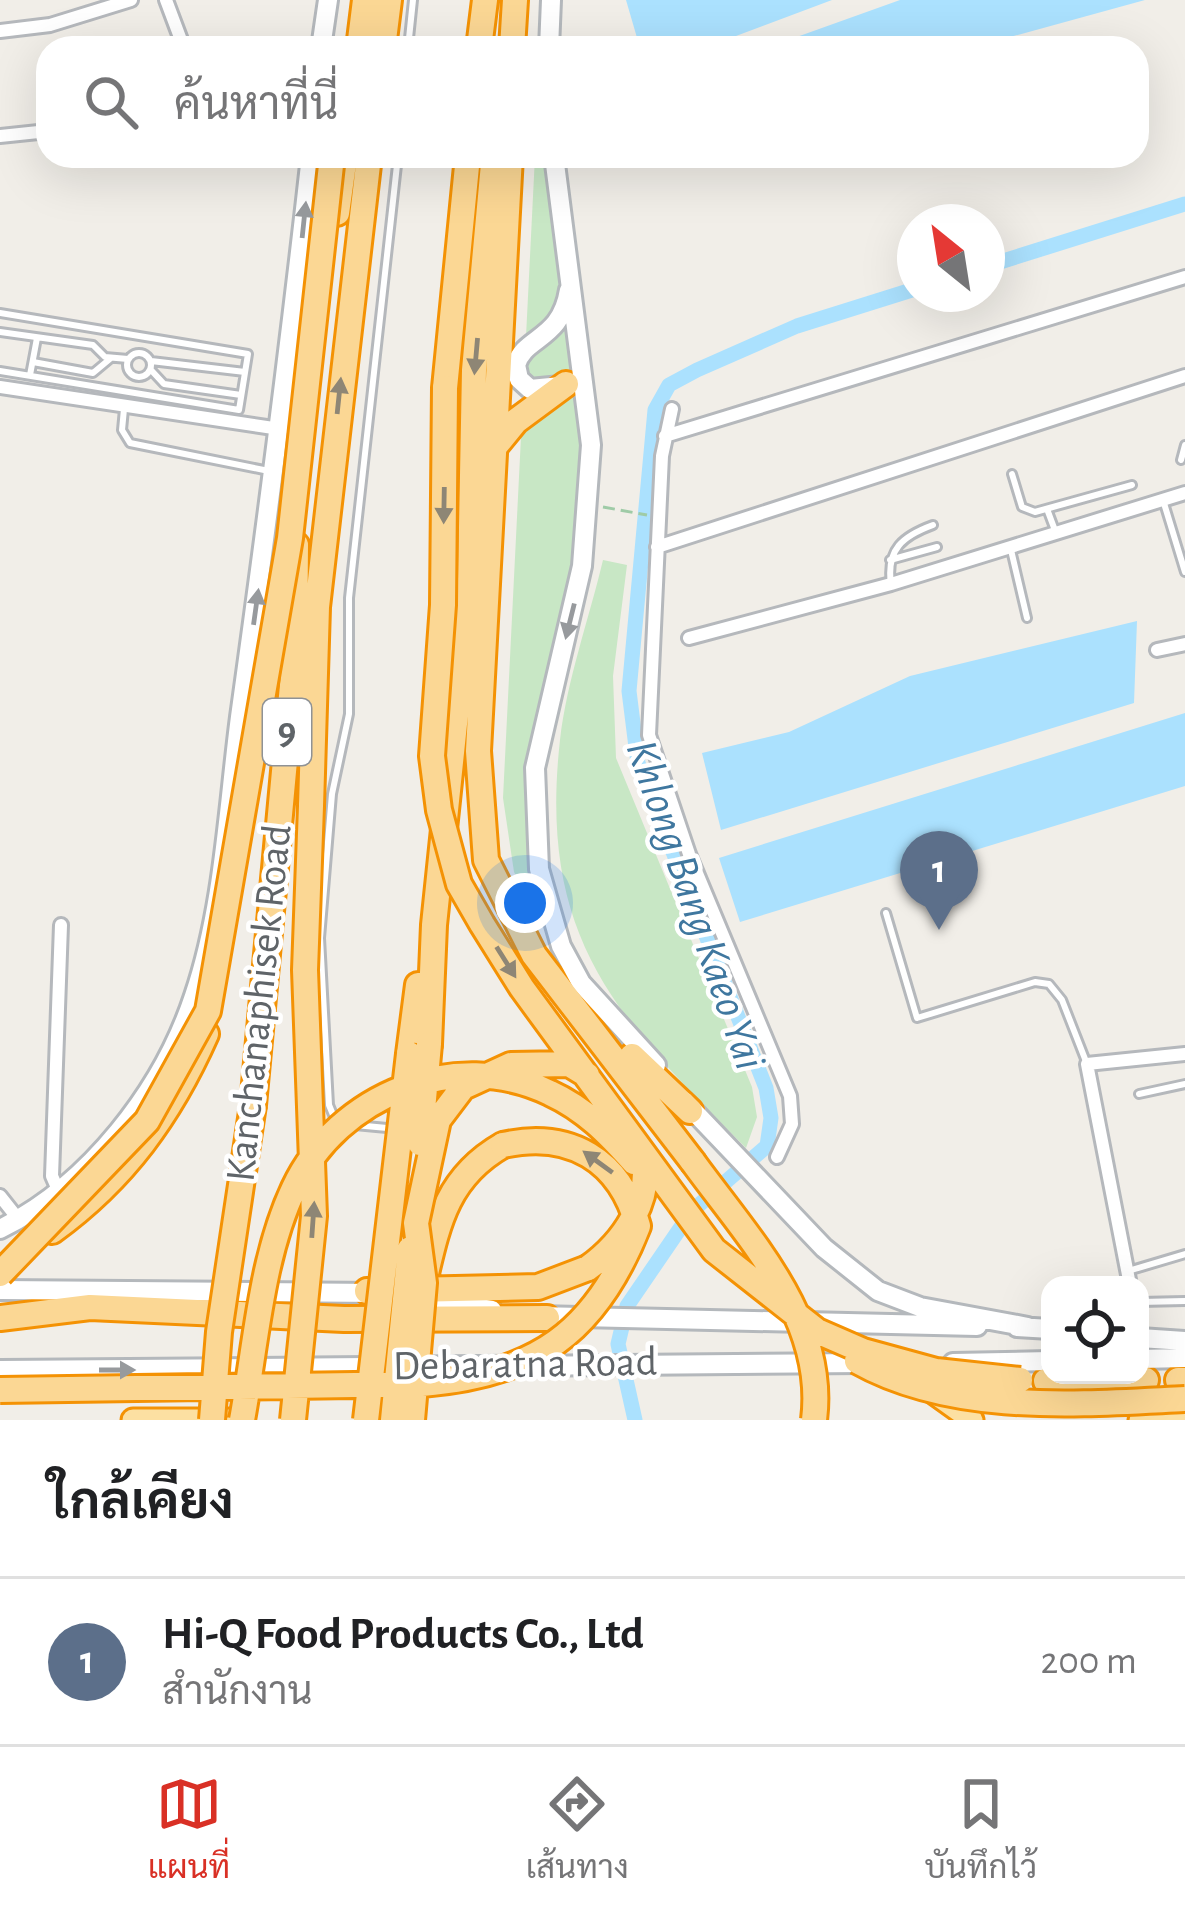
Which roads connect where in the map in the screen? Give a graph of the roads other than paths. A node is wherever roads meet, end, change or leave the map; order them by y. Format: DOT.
graph roads {
  1 [pos="131,0"];
  2 [pos="166,0"];
  3 [pos="328,0"];
  4 [pos="348,0"];
  5 [pos="365,0"];
  6 [pos="389,0"];
  7 [pos="412,0"];
  8 [pos="485,0"];
  9 [pos="515,0"];
  10 [pos="551,0"];
  11 [pos="0,31"];
  12 [pos="180,36"];
  13 [pos="323,36"];
  14 [pos="344,36"];
  15 [pos="360,36"];
  16 [pos="384,36"];
  17 [pos="409,36"];
  18 [pos="480,36"];
  19 [pos="513,36"];
  20 [pos="550,36"];
  21 [pos="36,132"];
  22 [pos="0,136"];
  23 [pos="309,168"];
  24 [pos="331,168"];
  25 [pos="343,168"];
  26 [pos="368,168"];
  27 [pos="397,168"];
  28 [pos="467,168"];
  29 [pos="493,168"];
  30 [pos="509,168"];
  31 [pos="556,168"];
  32 [pos="1185,277"];
  33 [pos="571,280"];
  34 [pos="0,313"];
  35 [pos="0,332"];
  36 [pos="140,336"];
  37 [pos="37,338"];
  38 [pos="139,353"];
  39 [pos="584,356"];
  40 [pos="111,358"];
  41 [pos="128,359"];
  42 [pos="33,362"];
  43 [pos="151,365"];
  44 [pos="0,371"];
  45 [pos="245,372"];
  46 [pos="30,376"];
  47 [pos="1185,376"];
  48 [pos="135,377"];
  49 [pos="566,384"];
  50 [pos="0,387"];
  51 [pos="241,395"];
  52 [pos="128,401"];
  53 [pos="672,409"];
  54 [pos="280,429"];
  55 [pos="665,436"];
  56 [pos="1185,446"];
  57 [pos="493,449"];
  58 [pos="1181,460"];
  59 [pos="274,472"];
  60 [pos="1012,473"];
  61 [pos="1132,485"];
  62 [pos="1185,493"];
  63 [pos="1163,500"];
  64 [pos="1047,509"];
  65 [pos="933,525"];
  66 [pos="1056,532"];
  67 [pos="296,535"];
  68 [pos="657,547"];
  69 [pos="938,547"];
  70 [pos="1010,547"];
  71 [pos="890,560"];
  72 [pos="1185,572"];
  73 [pos="891,584"];
  74 [pos="1027,618"];
  75 [pos="689,638"];
  76 [pos="1185,644"];
  77 [pos="1156,650"];
  78 [pos="886,914"];
  79 [pos="61,925"];
  80 [pos="534,955"];
  81 [pos="419,1049"];
  82 [pos="1185,1054"];
  83 [pos="1087,1064"];
  84 [pos="1185,1084"];
  85 [pos="1139,1094"];
  86 [pos="691,1111"];
  87 [pos="387,1128"];
  88 [pos="777,1157"];
  89 [pos="59,1192"];
  90 [pos="0,1196"];
  91 [pos="20,1220"];
  92 [pos="0,1229"];
  93 [pos="714,1250"];
  94 [pos="1185,1254"];
  95 [pos="0,1264"];
  96 [pos="0,1274"];
  97 [pos="1129,1276"];
  98 [pos="1134,1276"];
  99 [pos="424,1282"];
  100 [pos="0,1290"];
  101 [pos="368,1292"];
  102 [pos="1185,1301"];
  103 [pos="1149,1302"];
  104 [pos="0,1318"];
  105 [pos="547,1318"];
  106 [pos="1028,1327"];
  107 [pos="1041,1328"];
  108 [pos="817,1331"];
  109 [pos="219,1332"];
  110 [pos="1149,1338"];
  111 [pos="1185,1341"];
  112 [pos="894,1363"];
  113 [pos="0,1370"];
  114 [pos="1041,1371"];
  115 [pos="1149,1371"];
  116 [pos="1183,1379"];
  117 [pos="1020,1380"];
  118 [pos="0,1390"];
  119 [pos="133,1420"];
  120 [pos="195,1420"];
  121 [pos="212,1420"];
  122 [pos="230,1420"];
  123 [pos="242,1420"];
  124 [pos="293,1420"];
  125 [pos="366,1420"];
  126 [pos="393,1420"];
  127 [pos="412,1420"];
  128 [pos="814,1420"];
  129 [pos="972,1420"];
  130 [pos="1140,1420"];
  131 [pos="1185,1420"];
  1 -- 11 [label="street"];
  2 -- 12 [label="street"];
  3 -- 13 [label="main road"];
  4 -- 14 [label="highway"];
  5 -- 15 [label="highway"];
  6 -- 16 [label="highway"];
  7 -- 17 [label="lane"];
  8 -- 18 [label="highway"];
  9 -- 19 [label="highway"];
  10 -- 20 [label="main road"];
  21 -- 22 [label="street"];
  54 -- 23 [label="main road, one-way"];
  24 -- 96 [label="highway, bridge"];
  25 -- 67 [label="highway, Kanchanaphisek Road / 9"];
  124 -- 26 [label="highway, Kanchanaphisek Road, one-way, bridge"];
  27 -- 87 [label="lane"];
  28 -- 93 [label="highway, one-way, bridge"];
  29 -- 81 [label="highway, one-way"];
  30 -- 57 [label="highway"];
  31 -- 33 [label="main road"];
  32 -- 55 [label="street"];
  33 -- 39 [label="main road"];
  33 -- 49 [label="main road"];
  34 -- 36 [label="lane"];
  35 -- 37 [label="lane"];
  36 -- 38 [label="lane"];
  36 -- 45 [label="lane"];
  37 -- 40 [label="lane"];
  37 -- 42 [label="lane"];
  38 -- 41 [label="lane"];
  38 -- 43 [label="lane"];
  39 -- 49 [label="main road"];
  39 -- 86 [label="main road, one-way"];
  40 -- 41 [label="lane"];
  40 -- 42 [label="lane"];
  41 -- 48 [label="lane"];
  42 -- 46 [label="lane"];
  43 -- 45 [label="lane"];
  43 -- 48 [label="lane"];
  43 -- 51 [label="lane"];
  44 -- 46 [label="lane"];
  45 -- 51 [label="lane"];
  46 -- 52 [label="lane"];
  47 -- 68 [label="street"];
  48 -- 52 [label="lane"];
  49 -- 57 [label="highway"];
  50 -- 52 [label="street"];
  51 -- 52 [label="lane"];
  52 -- 54 [label="street"];
  52 -- 59 [label="lane"];
  53 -- 55 [label="street"];
  54 -- 59 [label="main road"];
  55 -- 68 [label="street"];
  56 -- 58 [label="lane"];
  57 -- 80 [label="highway"];
  89 -- 59 [label="main road, one-way"];
  60 -- 64 [label="lane"];
  61 -- 64 [label="lane"];
  62 -- 63 [label="street"];
  63 -- 66 [label="street"];
  63 -- 72 [label="lane"];
  64 -- 66 [label="lane"];
  65 -- 71 [label="lane"];
  66 -- 70 [label="street"];
  67 -- 95 [label="highway"];
  67 -- 109 [label="highway, Kanchanaphisek Road / 9, bridge"];
  68 -- 88 [label="street"];
  69 -- 71 [label="lane"];
  70 -- 73 [label="street"];
  70 -- 74 [label="lane"];
  71 -- 73 [label="lane"];
  73 -- 75 [label="street"];
  76 -- 77 [label="street"];
  78 -- 83 [label="lane"];
  79 -- 89 [label="street"];
  80 -- 86 [label="highway"];
  80 -- 128 [label="highway, bridge"];
  81 -- 125 [label="highway, bridge"];
  81 -- 126 [label="highway, bridge"];
  82 -- 83 [label="street"];
  83 -- 97 [label="street"];
  84 -- 85 [label="lane"];
  86 -- 106 [label="main road"];
  89 -- 91 [label="main road"];
  90 -- 91 [label="street"];
  91 -- 92 [label="main road"];
  93 -- 108 [label="highway, bridge"];
  93 -- 123 [label="highway, bridge"];
  94 -- 98 [label="lane"];
  99 -- 101 [label="highway, bridge"];
  118 -- 99 [label="highway, one-way, bridge"];
  99 -- 127 [label="highway, bridge"];
  100 -- 101 [label="main road"];
  101 -- 105 [label="main road"];
  102 -- 103 [label="lane"];
  104 -- 105 [label="highway"];
  105 -- 106 [label="main road"];
  106 -- 107 [label="main road"];
  108 -- 116 [label="highway, bridge"];
  108 -- 117 [label="highway, bridge"];
  109 -- 120 [label="highway, bridge"];
  109 -- 121 [label="highway, Kanchanaphisek Road / 9, bridge"];
  110 -- 111 [label="main road"];
  113 -- 112 [label="main road, Debaratna Road, one-way"];
  112 -- 114 [label="main road, Debaratna Road"];
  112 -- 129 [label="highway"];
  115 -- 116 [label="main road"];
  119 -- 122 [label="highway"];
  130 -- 131 [label="highway"];
}
